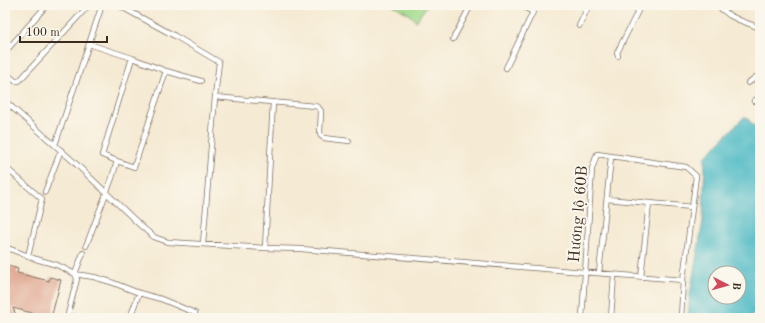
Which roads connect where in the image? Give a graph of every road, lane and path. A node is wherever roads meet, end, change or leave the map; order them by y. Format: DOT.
graph roads {
  1 [pos="47,5"];
  2 [pos="89,5"];
  3 [pos="102,5"];
  4 [pos="118,5"];
  5 [pos="471,5"];
  6 [pos="520,5"];
  7 [pos="589,5"];
  8 [pos="641,5"];
  9 [pos="717,5"];
  10 [pos="727,5"];
  11 [pos="722,10"];
  12 [pos="579,26"];
  13 [pos="760,28"];
  14 [pos="452,39"];
  15 [pos="89,44"];
  16 [pos="5,52"];
  17 [pos="618,56"];
  18 [pos="132,58"];
  19 [pos="506,68"];
  20 [pos="166,71"];
  21 [pos="5,73"];
  22 [pos="760,74"];
  23 [pos="201,81"];
  24 [pos="748,83"];
  25 [pos="760,96"];
  26 [pos="215,97"];
  27 [pos="5,101"];
  28 [pos="754,101"];
  29 [pos="274,102"];
  30 [pos="349,141"];
  31 [pos="55,145"];
  32 [pos="61,150"];
  33 [pos="611,157"];
  34 [pos="116,161"];
  35 [pos="5,167"];
  36 [pos="45,192"];
  37 [pos="106,192"];
  38 [pos="607,199"];
  39 [pos="649,203"];
  40 [pos="692,207"];
  41 [pos="203,244"];
  42 [pos="86,246"];
  43 [pos="5,247"];
  44 [pos="265,248"];
  45 [pos="83,253"];
  46 [pos="28,256"];
  47 [pos="585,272"];
  48 [pos="75,274"];
  49 [pos="599,274"];
  50 [pos="614,275"];
  51 [pos="640,277"];
  52 [pos="683,280"];
  53 [pos="139,293"];
  54 [pos="67,316"];
  55 [pos="74,318"];
  56 [pos="130,318"];
  57 [pos="194,318"];
  58 [pos="582,318"];
  59 [pos="611,318"];
  60 [pos="681,318"];
  1 -- 16 [label="street"];
  2 -- 21 [label="street"];
  3 -- 15 [label="street"];
  4 -- 26 [label="street"];
  5 -- 14 [label="street"];
  6 -- 19 [label="street"];
  7 -- 12 [label="street"];
  8 -- 17 [label="street"];
  9 -- 11 [label="street"];
  10 -- 11 [label="street"];
  11 -- 13 [label="street"];
  15 -- 18 [label="street"];
  15 -- 31 [label="street"];
  18 -- 20 [label="street"];
  18 -- 34 [label="street"];
  20 -- 23 [label="street"];
  20 -- 34 [label="street"];
  22 -- 24 [label="street"];
  25 -- 28 [label="street"];
  26 -- 29 [label="street"];
  26 -- 41 [label="street"];
  27 -- 31 [label="street"];
  29 -- 30 [label="street"];
  29 -- 44 [label="street"];
  31 -- 32 [label="street"];
  32 -- 36 [label="street"];
  32 -- 37 [label="street"];
  33 -- 38 [label="street"];
  33 -- 40 [label="street, Hương lộ 60B"];
  33 -- 47 [label="street, Hương lộ 60B"];
  34 -- 37 [label="street"];
  35 -- 46 [label="street"];
  37 -- 41 [label="street"];
  37 -- 42 [label="street"];
  38 -- 39 [label="street"];
  38 -- 49 [label="street"];
  39 -- 40 [label="street"];
  39 -- 51 [label="street"];
  40 -- 52 [label="street, Hương lộ 60B"];
  41 -- 44 [label="street"];
  43 -- 46 [label="street"];
  44 -- 47 [label="street"];
  45 -- 48 [label="street"];
  46 -- 48 [label="street"];
  47 -- 49 [label="street, Hương lộ 60B"];
  47 -- 58 [label="street"];
  48 -- 53 [label="street"];
  48 -- 54 [label="street"];
  49 -- 50 [label="street, Hương lộ 60B"];
  50 -- 51 [label="street, Hương lộ 60B"];
  50 -- 59 [label="street"];
  51 -- 52 [label="street, Hương lộ 60B"];
  52 -- 60 [label="street"];
  53 -- 56 [label="street"];
  53 -- 57 [label="street"];
  54 -- 55 [label="street"];
}
